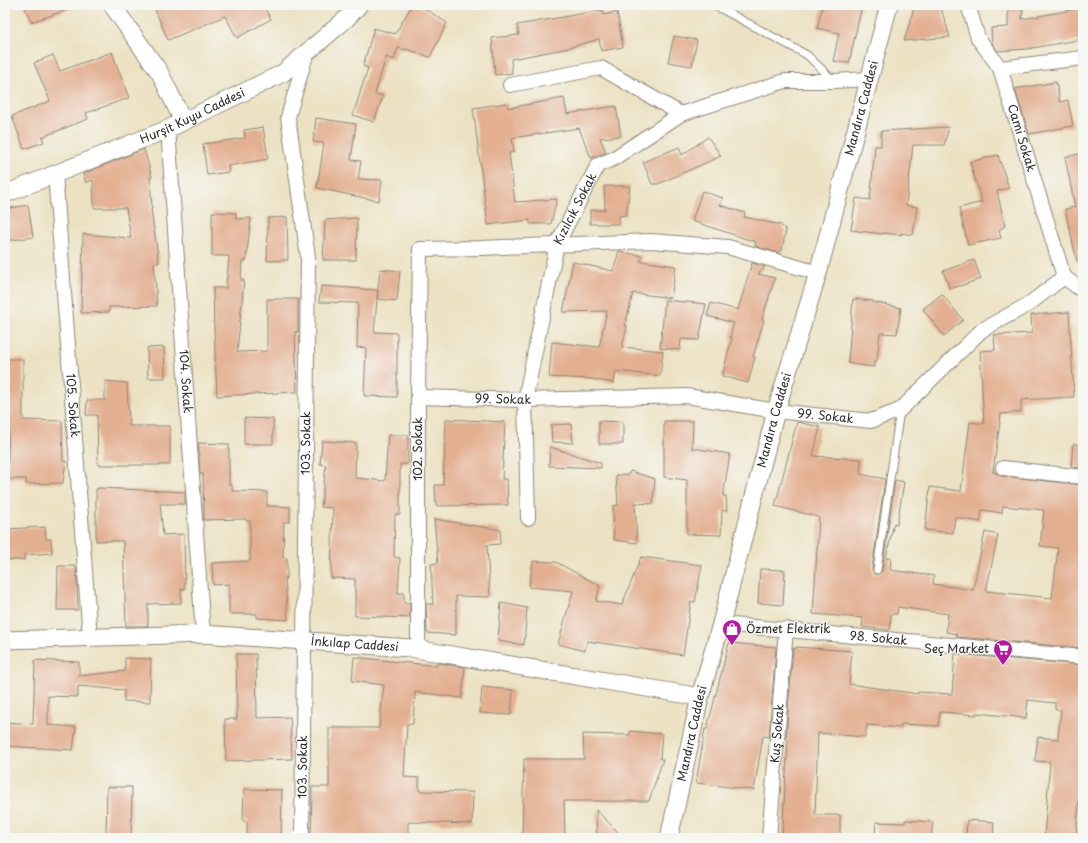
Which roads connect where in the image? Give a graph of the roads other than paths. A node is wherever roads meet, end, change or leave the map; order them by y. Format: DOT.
graph roads {
  1 [pos="112,5"];
  2 [pos="359,5"];
  3 [pos="714,5"];
  4 [pos="889,5"];
  5 [pos="968,5"];
  6 [pos="307,52"];
  7 [pos="1083,58"];
  8 [pos="1000,68"];
  9 [pos="869,79"];
  10 [pos="834,81"];
  11 [pos="510,85"];
  12 [pos="681,114"];
  13 [pos="183,121"];
  14 [pos="168,128"];
  15 [pos="55,173"];
  16 [pos="5,194"];
  17 [pos="557,244"];
  18 [pos="818,273"];
  19 [pos="1064,277"];
  20 [pos="1083,291"];
  21 [pos="418,397"];
  22 [pos="525,400"];
  23 [pos="900,410"];
  24 [pos="776,411"];
  25 [pos="1003,468"];
  26 [pos="1083,477"];
  27 [pos="528,518"];
  28 [pos="877,570"];
  29 [pos="721,624"];
  30 [pos="786,629"];
  31 [pos="203,634"];
  32 [pos="90,637"];
  33 [pos="5,640"];
  34 [pos="304,642"];
  35 [pos="418,649"];
  36 [pos="1083,658"];
  37 [pos="700,697"];
  38 [pos="302,838"];
  39 [pos="669,838"];
  40 [pos="769,838"];
  1 -- 13 [label="street"];
  2 -- 6 [label="street, Hurşit Kuyu Caddesi"];
  3 -- 10 [label="lane"];
  4 -- 9 [label="street, Mandıra Caddesi"];
  5 -- 8 [label="street, Cami Sokak"];
  6 -- 13 [label="street, Hurşit Kuyu Caddesi"];
  6 -- 34 [label="street, 103. Sokak"];
  7 -- 8 [label="street"];
  8 -- 19 [label="street, Cami Sokak"];
  9 -- 10 [label="street, Kızılcık Sokak"];
  9 -- 18 [label="street, Mandıra Caddesi"];
  10 -- 12 [label="street, Kızılcık Sokak"];
  11 -- 12 [label="street"];
  12 -- 17 [label="street, Kızılcık Sokak"];
  13 -- 14 [label="street, Hurşit Kuyu Caddesi"];
  14 -- 15 [label="street, Hurşit Kuyu Caddesi"];
  14 -- 31 [label="street, 104. Sokak"];
  15 -- 16 [label="street, Hurşit Kuyu Caddesi"];
  15 -- 32 [label="street, 105. Sokak"];
  17 -- 18 [label="street"];
  17 -- 21 [label="street, 102. Sokak"];
  17 -- 22 [label="street, Kızılcık Sokak"];
  18 -- 24 [label="street, Mandıra Caddesi"];
  19 -- 20 [label="street"];
  19 -- 23 [label="street, 99. Sokak"];
  21 -- 22 [label="street, 99. Sokak"];
  21 -- 35 [label="street, 102. Sokak"];
  22 -- 24 [label="street, 99. Sokak"];
  22 -- 27 [label="street, Kızılcık Sokak"];
  23 -- 24 [label="street, 99. Sokak"];
  23 -- 28 [label="lane"];
  24 -- 29 [label="street, Mandıra Caddesi"];
  25 -- 26 [label="street"];
  29 -- 30 [label="street, 98. Sokak"];
  29 -- 37 [label="street, Mandıra Caddesi"];
  30 -- 36 [label="street, 98. Sokak"];
  30 -- 40 [label="street, Kuş Sokak"];
  31 -- 32 [label="street, İnkılap Caddesi"];
  31 -- 34 [label="street, İnkılap Caddesi"];
  32 -- 33 [label="street, İnkılap Caddesi"];
  34 -- 35 [label="street, İnkılap Caddesi"];
  34 -- 38 [label="street, 103. Sokak"];
  35 -- 37 [label="street, İnkılap Caddesi"];
  37 -- 39 [label="street, Mandıra Caddesi"];
}
